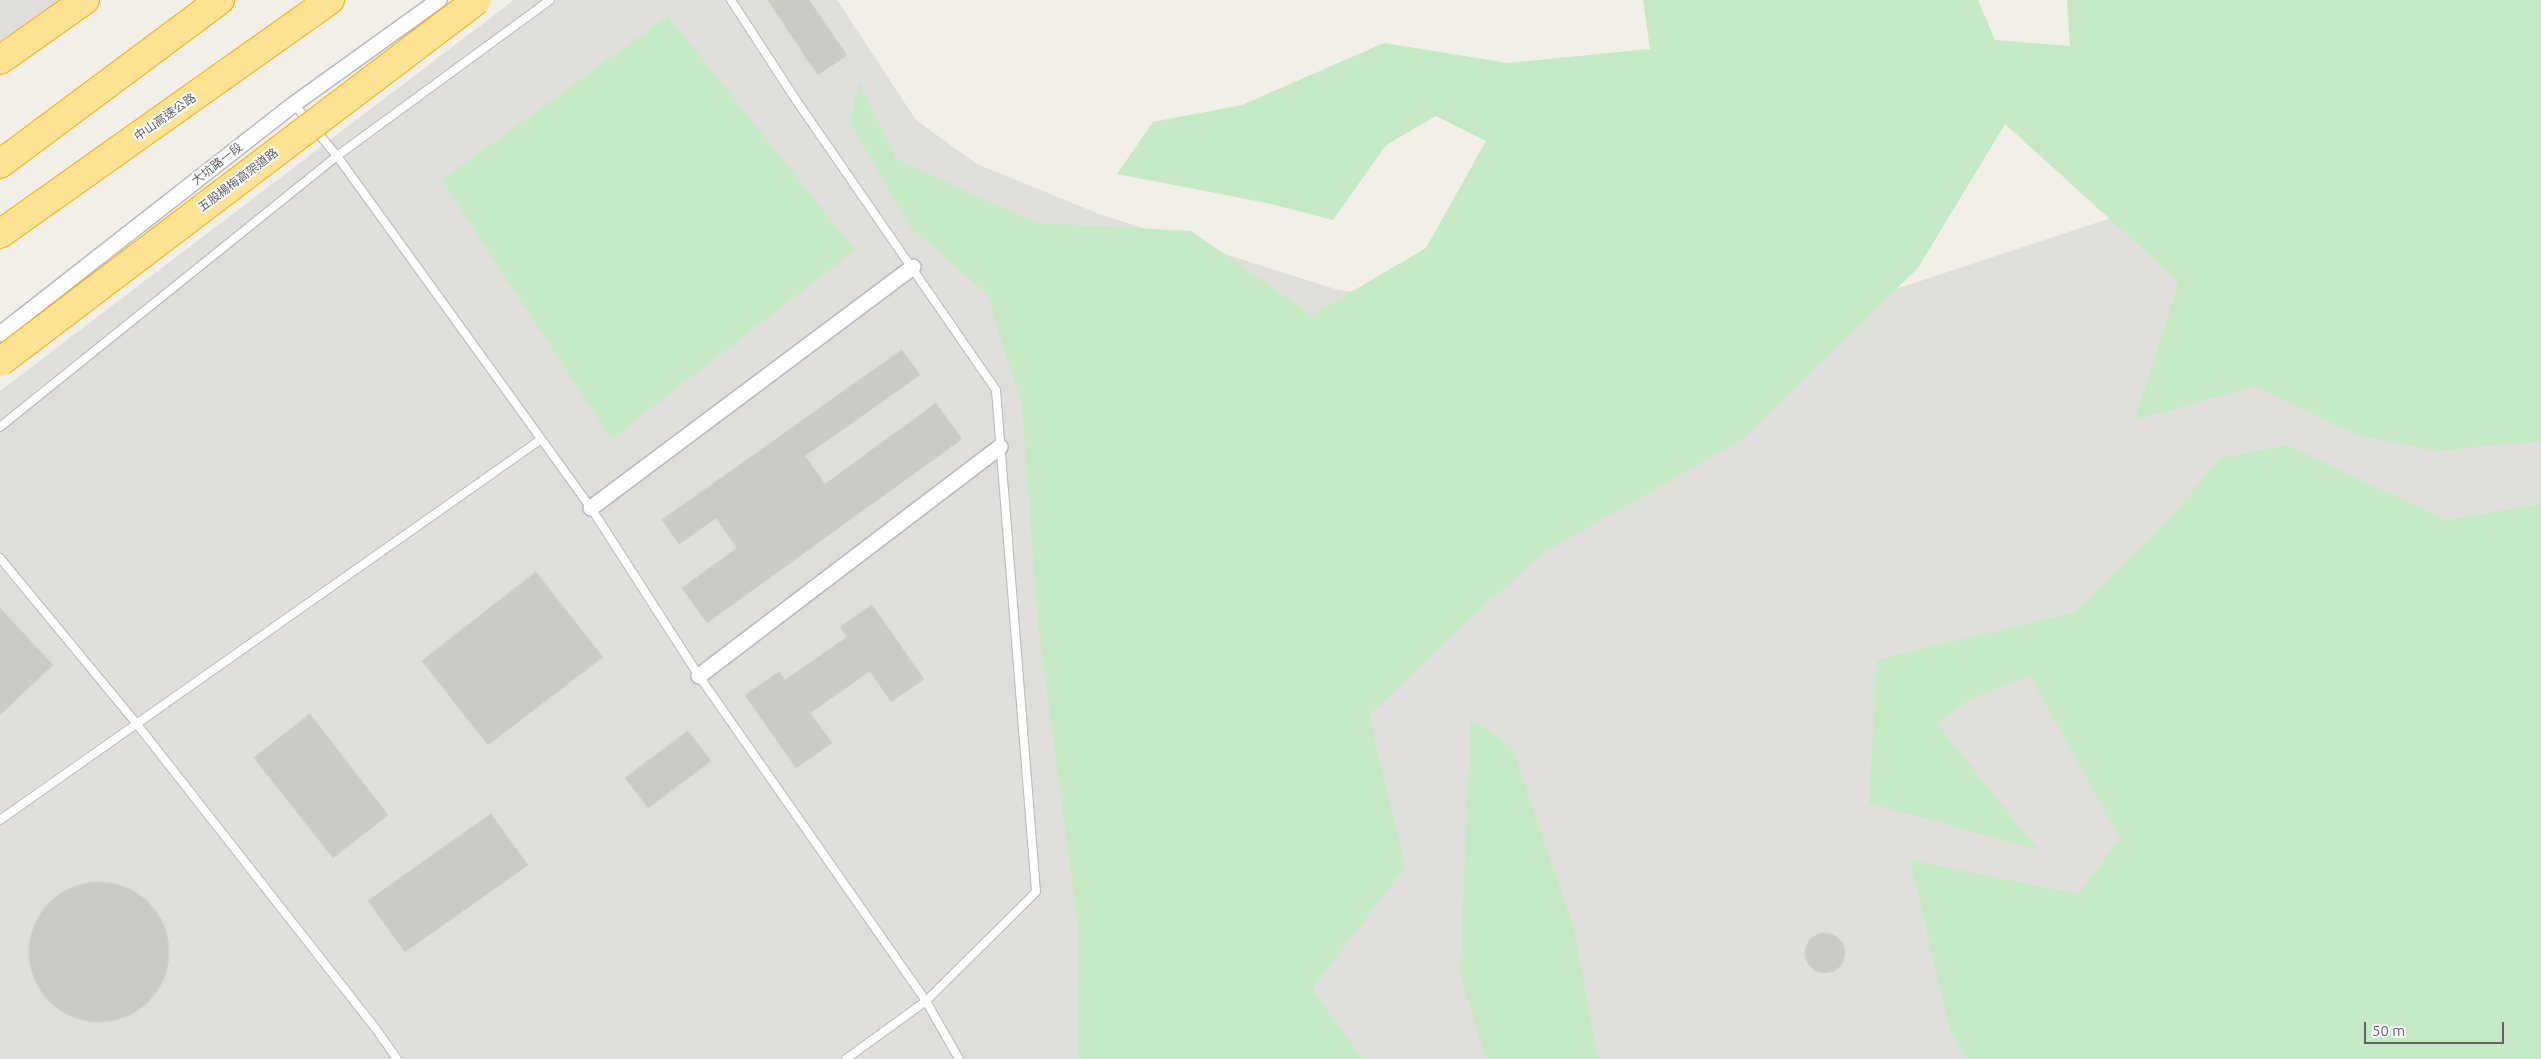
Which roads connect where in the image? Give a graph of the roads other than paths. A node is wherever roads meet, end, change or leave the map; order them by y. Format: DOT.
graph roads {
  1 [pos="85,0"];
  2 [pos="220,0"];
  3 [pos="330,0"];
  4 [pos="439,0"];
  5 [pos="477,0"];
  6 [pos="550,0"];
  7 [pos="731,0"];
  8 [pos="0,60"];
  9 [pos="294,104"];
  10 [pos="337,156"];
  11 [pos="0,164"];
  12 [pos="0,234"];
  13 [pos="913,267"];
  14 [pos="0,334"];
  15 [pos="0,362"];
  16 [pos="0,428"];
  17 [pos="540,440"];
  18 [pos="1000,447"];
  19 [pos="590,508"];
  20 [pos="0,558"];
  21 [pos="699,676"];
  22 [pos="136,723"];
  23 [pos="0,820"];
  24 [pos="926,1001"];
  25 [pos="397,1059"];
  26 [pos="846,1059"];
  27 [pos="958,1059"];
  1 -- 8 [label="highway"];
  2 -- 11 [label="highway"];
  3 -- 12 [label="highway, 中山高速公路"];
  4 -- 9 [label="street, 大坑路一段"];
  5 -- 15 [label="highway, 五股楊梅高架道路, bridge"];
  6 -- 10 [label="lane"];
  7 -- 13 [label="lane"];
  9 -- 10 [label="lane"];
  9 -- 14 [label="street, 大坑路一段"];
  10 -- 16 [label="lane"];
  10 -- 17 [label="lane"];
  13 -- 18 [label="lane"];
  13 -- 19 [label="street"];
  17 -- 19 [label="lane"];
  17 -- 22 [label="lane"];
  18 -- 21 [label="street"];
  18 -- 24 [label="lane"];
  19 -- 21 [label="lane"];
  20 -- 22 [label="lane"];
  21 -- 24 [label="lane"];
  22 -- 23 [label="lane"];
  22 -- 25 [label="lane"];
  24 -- 26 [label="lane"];
  24 -- 27 [label="lane"];
}
